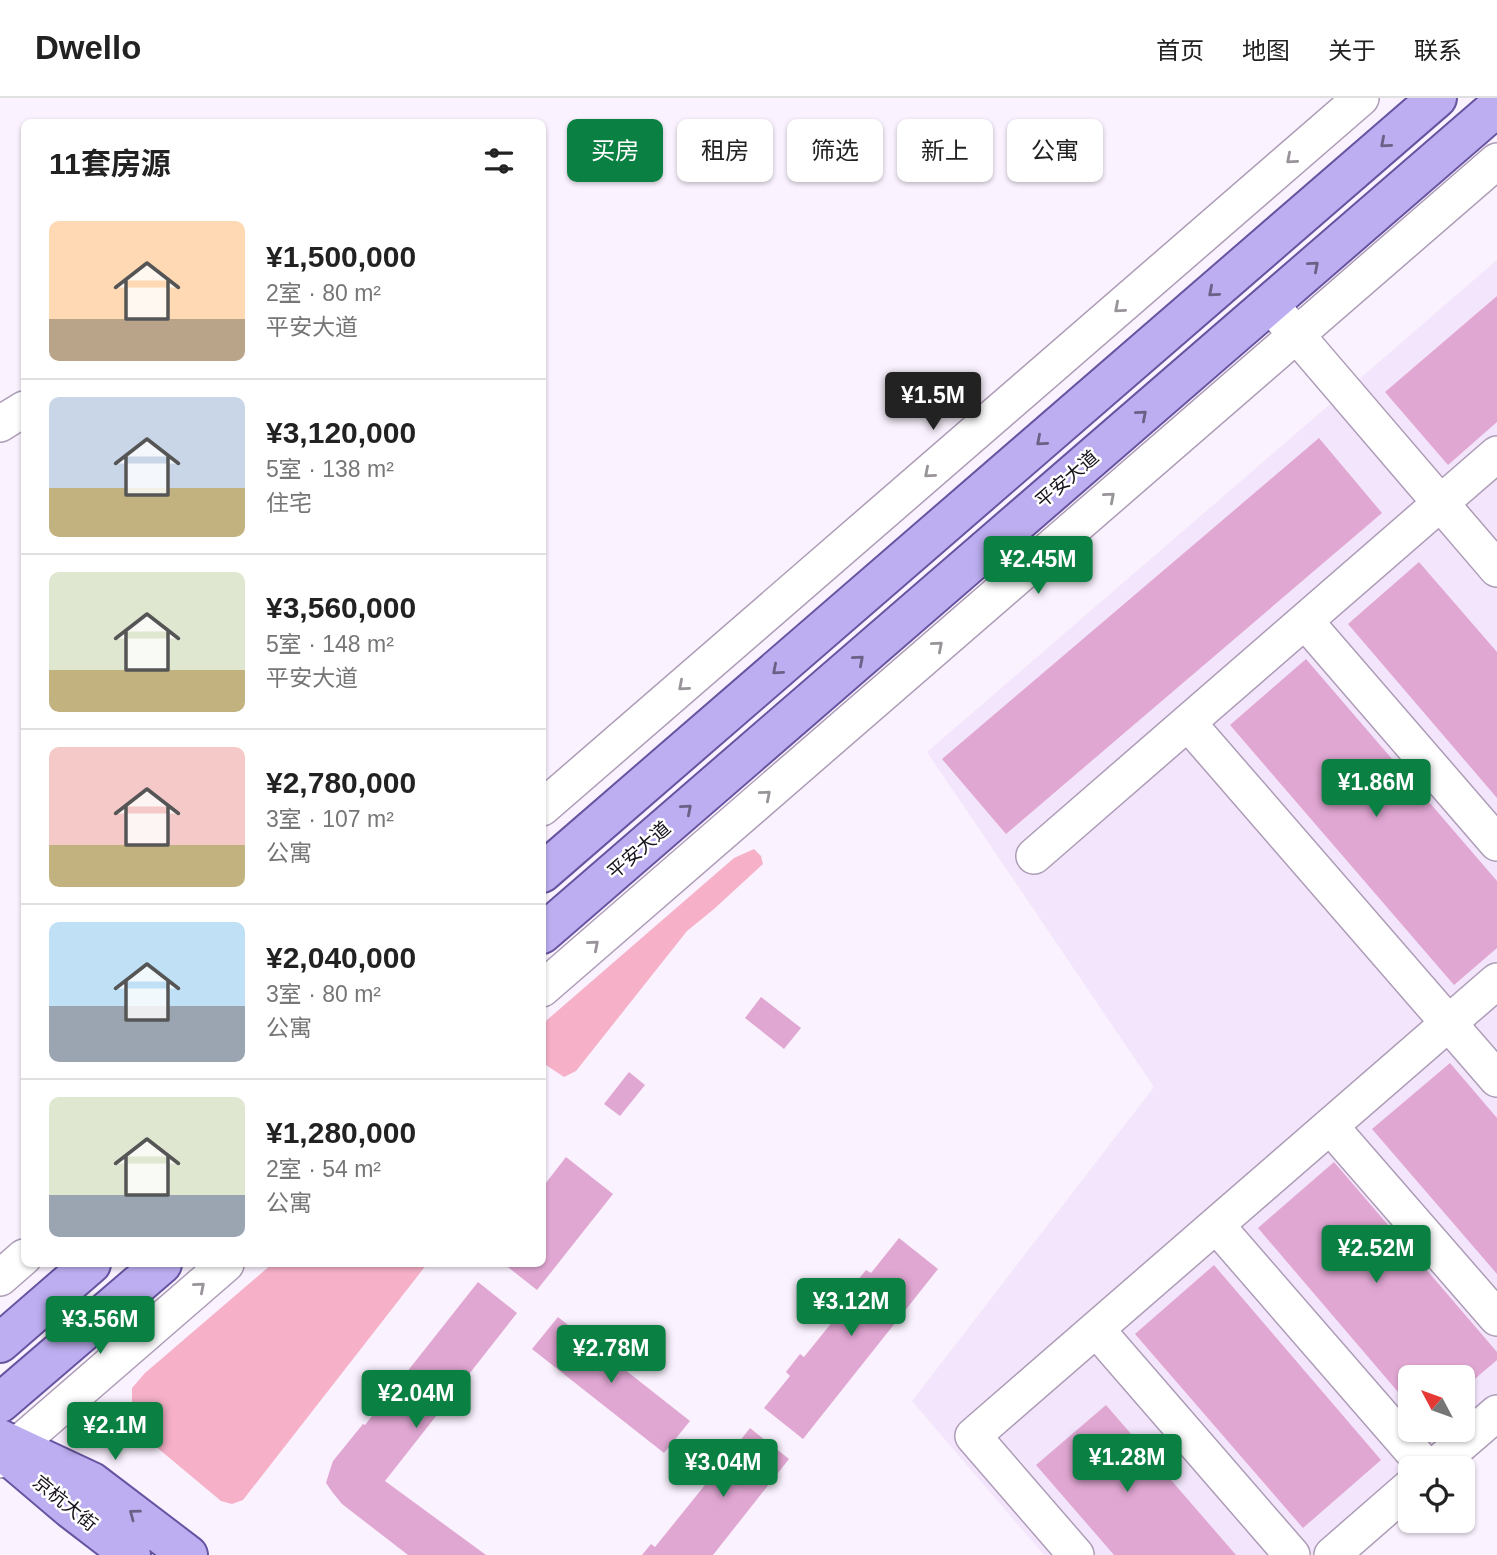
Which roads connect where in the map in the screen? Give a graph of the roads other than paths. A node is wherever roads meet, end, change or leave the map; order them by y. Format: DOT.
graph roads {
  1 [pos="1361,98"];
  2 [pos="1437,98"];
  3 [pos="1497,107"];
  4 [pos="1497,161"];
  5 [pos="1269,304"];
  6 [pos="1296,335"];
  7 [pos="21,411"];
  8 [pos="0,424"];
  9 [pos="1497,454"];
  10 [pos="1441,503"];
  11 [pos="1497,569"];
  12 [pos="1305,621"];
  13 [pos="1188,723"];
  14 [pos="546,805"];
  15 [pos="1497,843"];
  16 [pos="1034,856"];
  17 [pos="546,870"];
  18 [pos="546,931"];
  19 [pos="1497,981"];
  20 [pos="546,986"];
  21 [pos="1448,1023"];
  22 [pos="1497,1079"];
  23 [pos="1330,1126"];
  24 [pos="1216,1225"];
  25 [pos="21,1260"];
  26 [pos="88,1267"];
  27 [pos="159,1267"];
  28 [pos="222,1267"];
  29 [pos="0,1278"];
  30 [pos="1497,1318"];
  31 [pos="1096,1329"];
  32 [pos="0,1342"];
  33 [pos="0,1404"];
  34 [pos="1497,1413"];
  35 [pos="4,1450"];
  36 [pos="1417,1456"];
  37 [pos="1447,1456"];
  38 [pos="1398,1498"];
  39 [pos="131,1555"];
  40 [pos="188,1555"];
  41 [pos="1076,1555"];
  42 [pos="1292,1555"];
  43 [pos="1332,1555"];
  1 -- 14 [label="street, one-way"];
  2 -- 17 [label="main road, one-way"];
  5 -- 3 [label="main road, 平安大道, one-way"];
  4 -- 6 [label="street"];
  5 -- 6 [label="street"];
  18 -- 5 [label="main road, 平安大道, one-way"];
  6 -- 10 [label="street"];
  20 -- 6 [label="street, one-way"];
  7 -- 8 [label="street"];
  9 -- 10 [label="street"];
  10 -- 11 [label="street"];
  10 -- 12 [label="street"];
  12 -- 13 [label="street"];
  12 -- 15 [label="street"];
  13 -- 16 [label="street"];
  13 -- 21 [label="street"];
  19 -- 21 [label="street"];
  21 -- 22 [label="street"];
  21 -- 23 [label="street"];
  23 -- 24 [label="street"];
  23 -- 30 [label="street"];
  24 -- 31 [label="street"];
  24 -- 36 [label="street"];
  25 -- 29 [label="street"];
  26 -- 32 [label="main road"];
  27 -- 33 [label="main road"];
  35 -- 28 [label="street, one-way"];
  31 -- 41 [label="street"];
  31 -- 42 [label="street"];
  34 -- 37 [label="street"];
  35 -- 39 [label="main road, 京杭大街"];
  40 -- 35 [label="main road, 京杭大街, one-way"];
  38 -- 43 [label="street"];
}
